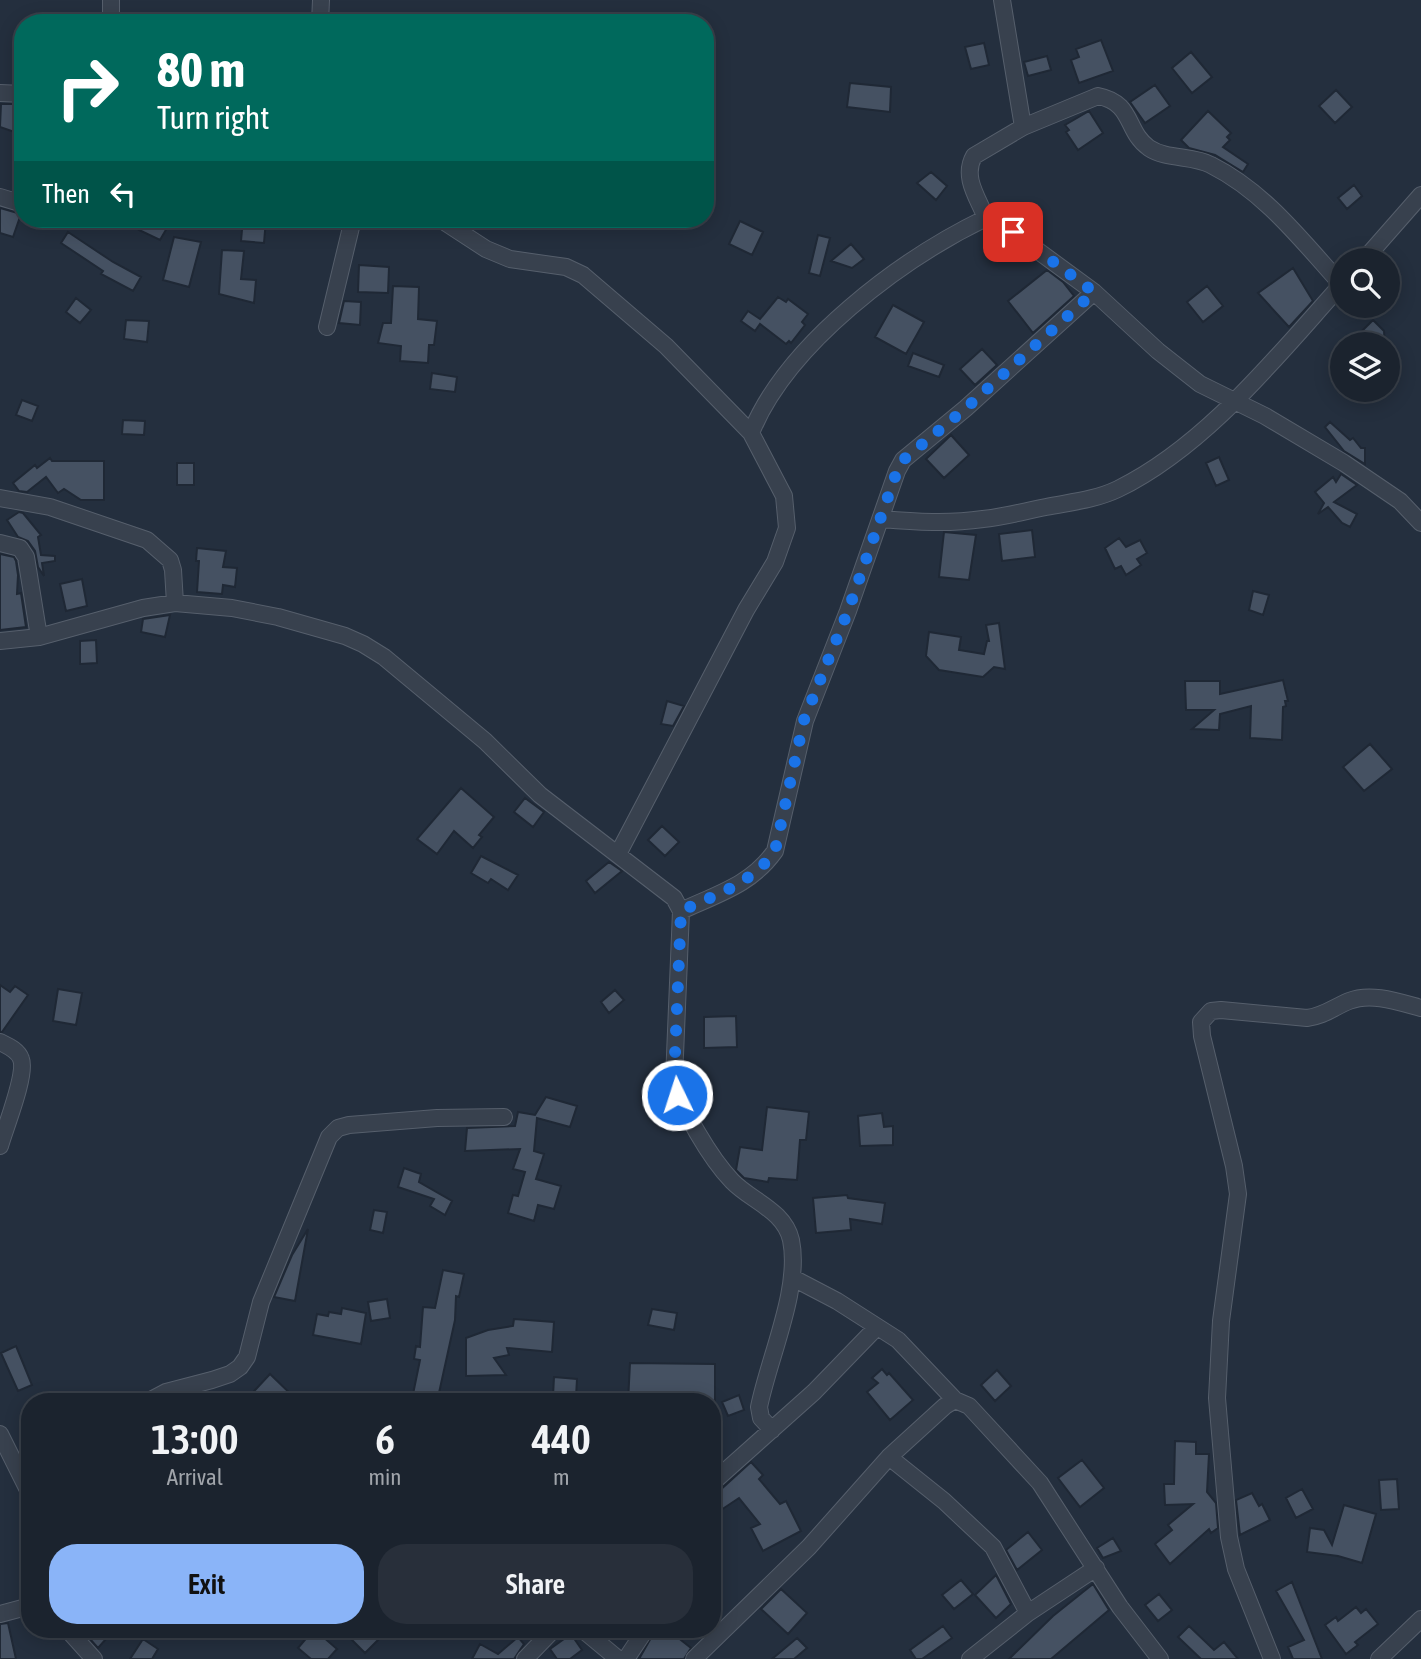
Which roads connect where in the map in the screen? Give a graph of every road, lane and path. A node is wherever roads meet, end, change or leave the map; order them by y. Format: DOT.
graph roads {
  1 [pos="1002,0"];
  2 [pos="1023,127"];
  3 [pos="1421,195"];
  4 [pos="986,218"];
  5 [pos="351,228"];
  6 [pos="454,228"];
  7 [pos="1374,248"];
  8 [pos="1330,272"];
  9 [pos="1094,292"];
  10 [pos="1330,298"];
  11 [pos="327,327"];
  12 [pos="1235,401"];
  13 [pos="751,433"];
  14 [pos="0,498"];
  15 [pos="882,519"];
  16 [pos="1421,523"];
  17 [pos="0,543"];
  18 [pos="175,603"];
  19 [pos="39,637"];
  20 [pos="0,641"];
  21 [pos="618,854"];
  22 [pos="681,911"];
  23 [pos="1421,1008"];
  24 [pos="0,1042"];
  25 [pos="504,1117"];
  26 [pos="0,1146"];
  27 [pos="793,1278"];
  28 [pos="876,1328"];
  29 [pos="164,1393"];
  30 [pos="955,1400"];
  31 [pos="772,1430"];
  32 [pos="0,1434"];
  33 [pos="889,1457"];
  34 [pos="721,1475"];
  35 [pos="21,1476"];
  36 [pos="1096,1568"];
  37 [pos="21,1608"];
  38 [pos="1028,1613"];
  39 [pos="0,1614"];
  40 [pos="1421,1619"];
  41 [pos="721,1633"];
  42 [pos="75,1638"];
  43 [pos="545,1638"];
  44 [pos="593,1638"];
  45 [pos="640,1638"];
  46 [pos="716,1638"];
  47 [pos="94,1659"];
  48 [pos="525,1659"];
  49 [pos="618,1659"];
  50 [pos="626,1659"];
  51 [pos="694,1659"];
  52 [pos="970,1659"];
  53 [pos="1160,1659"];
  54 [pos="1272,1659"];
  55 [pos="1379,1659"];
  1 -- 2 [label="street"];
  2 -- 4 [label="street"];
  2 -- 8 [label="street"];
  3 -- 7 [label="street"];
  4 -- 9 [label="street"];
  4 -- 13 [label="street"];
  5 -- 11 [label="street"];
  6 -- 13 [label="street"];
  9 -- 12 [label="street"];
  9 -- 15 [label="street"];
  10 -- 12 [label="street"];
  12 -- 15 [label="street"];
  12 -- 16 [label="street"];
  13 -- 21 [label="street"];
  14 -- 18 [label="street"];
  15 -- 22 [label="street"];
  17 -- 19 [label="street"];
  18 -- 19 [label="street"];
  18 -- 21 [label="street"];
  19 -- 20 [label="street"];
  21 -- 22 [label="street"];
  22 -- 27 [label="street"];
  23 -- 54 [label="street"];
  24 -- 26 [label="street"];
  25 -- 29 [label="street"];
  27 -- 28 [label="street"];
  27 -- 31 [label="street"];
  28 -- 30 [label="street"];
  28 -- 31 [label="street"];
  30 -- 33 [label="street"];
  30 -- 36 [label="street"];
  31 -- 34 [label="street"];
  32 -- 35 [label="street"];
  33 -- 38 [label="street"];
  33 -- 41 [label="street"];
  36 -- 38 [label="street"];
  36 -- 53 [label="street"];
  37 -- 39 [label="street"];
  38 -- 52 [label="street"];
  40 -- 55 [label="street"];
  42 -- 47 [label="street"];
  43 -- 48 [label="street"];
  44 -- 49 [label="street"];
  45 -- 50 [label="street"];
  46 -- 51 [label="street"];
}
